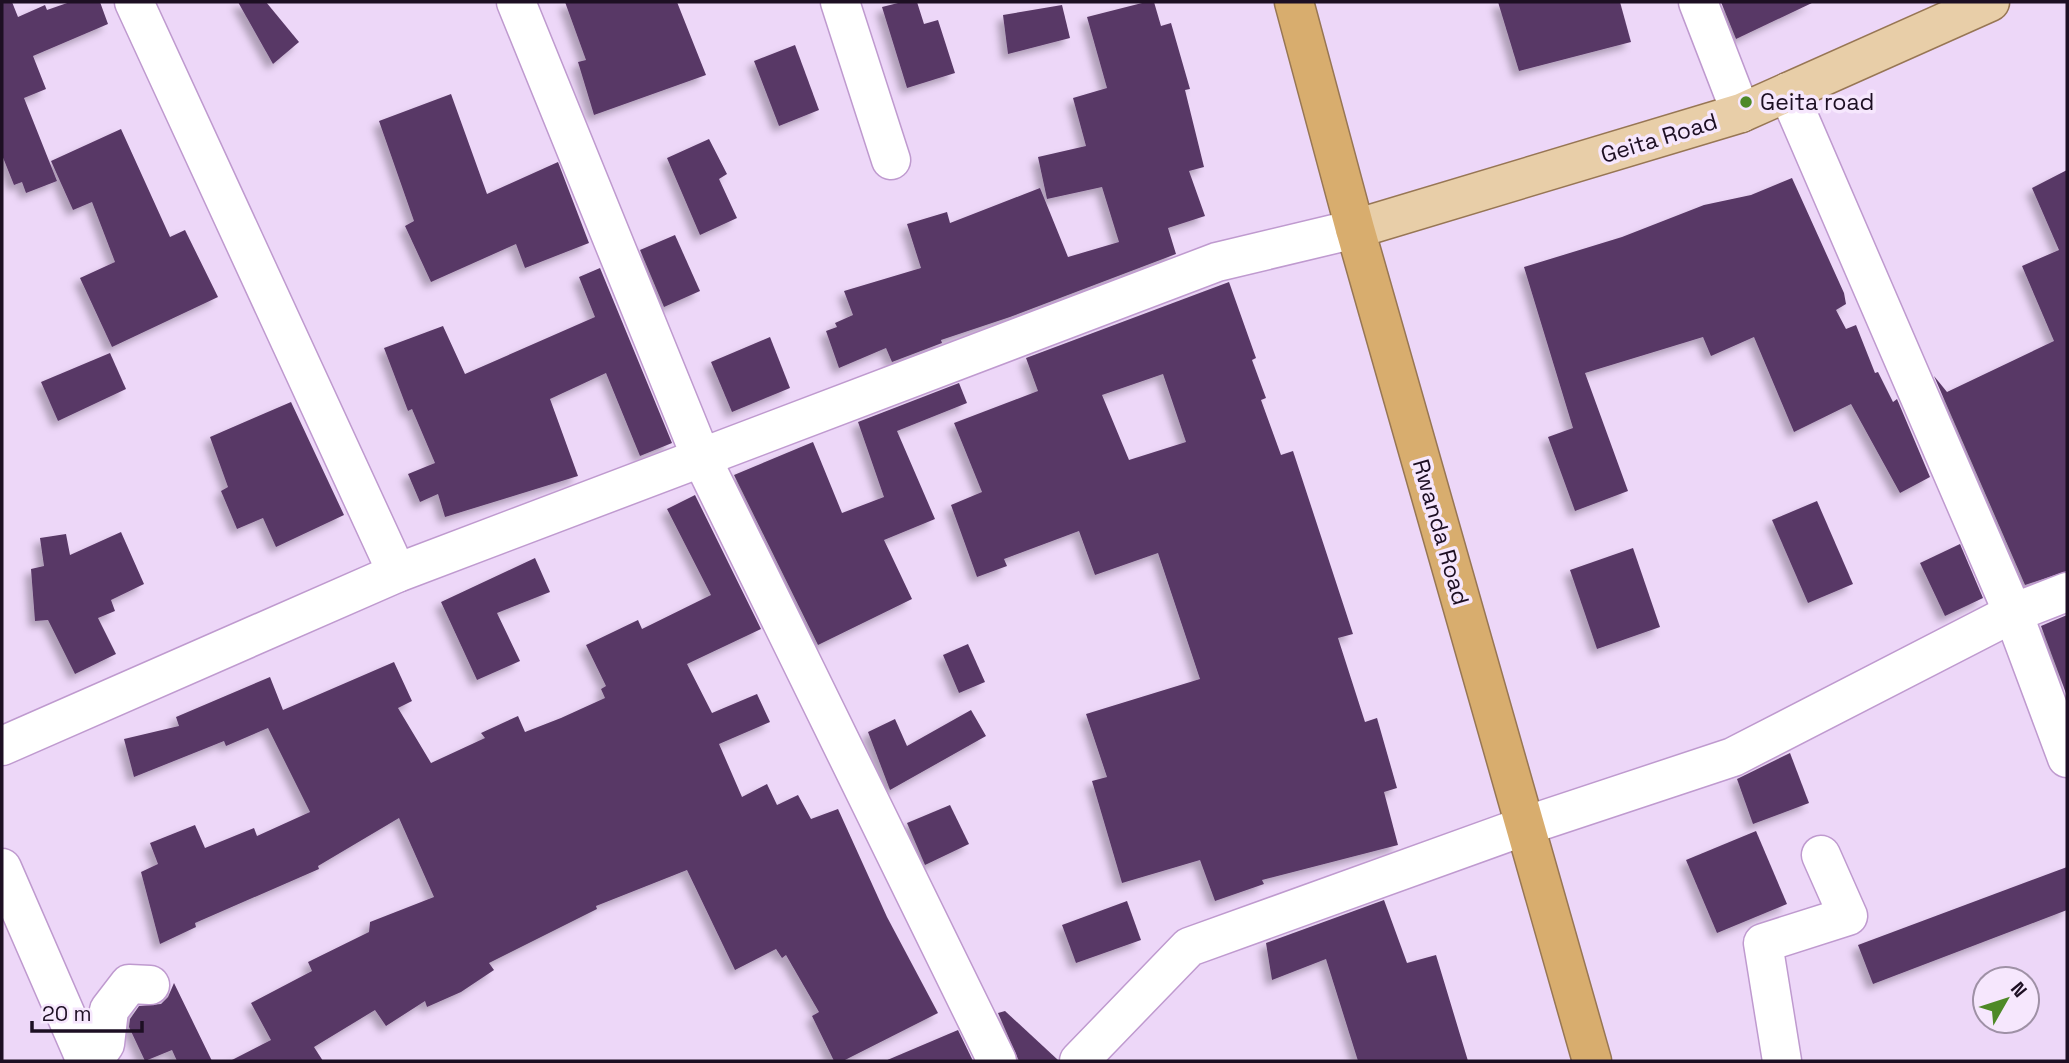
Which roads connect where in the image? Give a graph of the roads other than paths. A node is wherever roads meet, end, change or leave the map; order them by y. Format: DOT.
graph roads {
  1 [pos="134,2"];
  2 [pos="516,2"];
  3 [pos="840,2"];
  4 [pos="1294,2"];
  5 [pos="1698,2"];
  6 [pos="1990,2"];
  7 [pos="1788,92"];
  8 [pos="1741,113"];
  9 [pos="891,160"];
  10 [pos="1355,229"];
  11 [pos="701,457"];
  12 [pos="397,573"];
  13 [pos="2067,592"];
  14 [pos="2013,613"];
  15 [pos="5,735"];
  16 [pos="2067,758"];
  17 [pos="1525,826"];
  18 [pos="1821,855"];
  19 [pos="2,868"];
  20 [pos="150,985"];
  21 [pos="86,1061"];
  22 [pos="93,1061"];
  23 [pos="996,1061"];
  24 [pos="1079,1061"];
  25 [pos="1592,1061"];
  26 [pos="1782,1061"];
  1 -- 12 [label="street"];
  2 -- 11 [label="street"];
  3 -- 9 [label="street"];
  4 -- 10 [label="highway, Rwanda Road"];
  5 -- 8 [label="street"];
  6 -- 7 [label="main road, Geita Road"];
  7 -- 8 [label="main road, Geita Road"];
  7 -- 14 [label="street"];
  8 -- 10 [label="main road, Geita Road"];
  10 -- 11 [label="street"];
  10 -- 17 [label="highway, Rwanda Road"];
  11 -- 12 [label="street"];
  11 -- 23 [label="street"];
  12 -- 15 [label="street"];
  13 -- 14 [label="street"];
  14 -- 16 [label="street"];
  14 -- 17 [label="street"];
  17 -- 24 [label="street"];
  17 -- 25 [label="highway, Rwanda Road"];
  18 -- 26 [label="street"];
  19 -- 21 [label="street"];
  20 -- 22 [label="street"];
}
